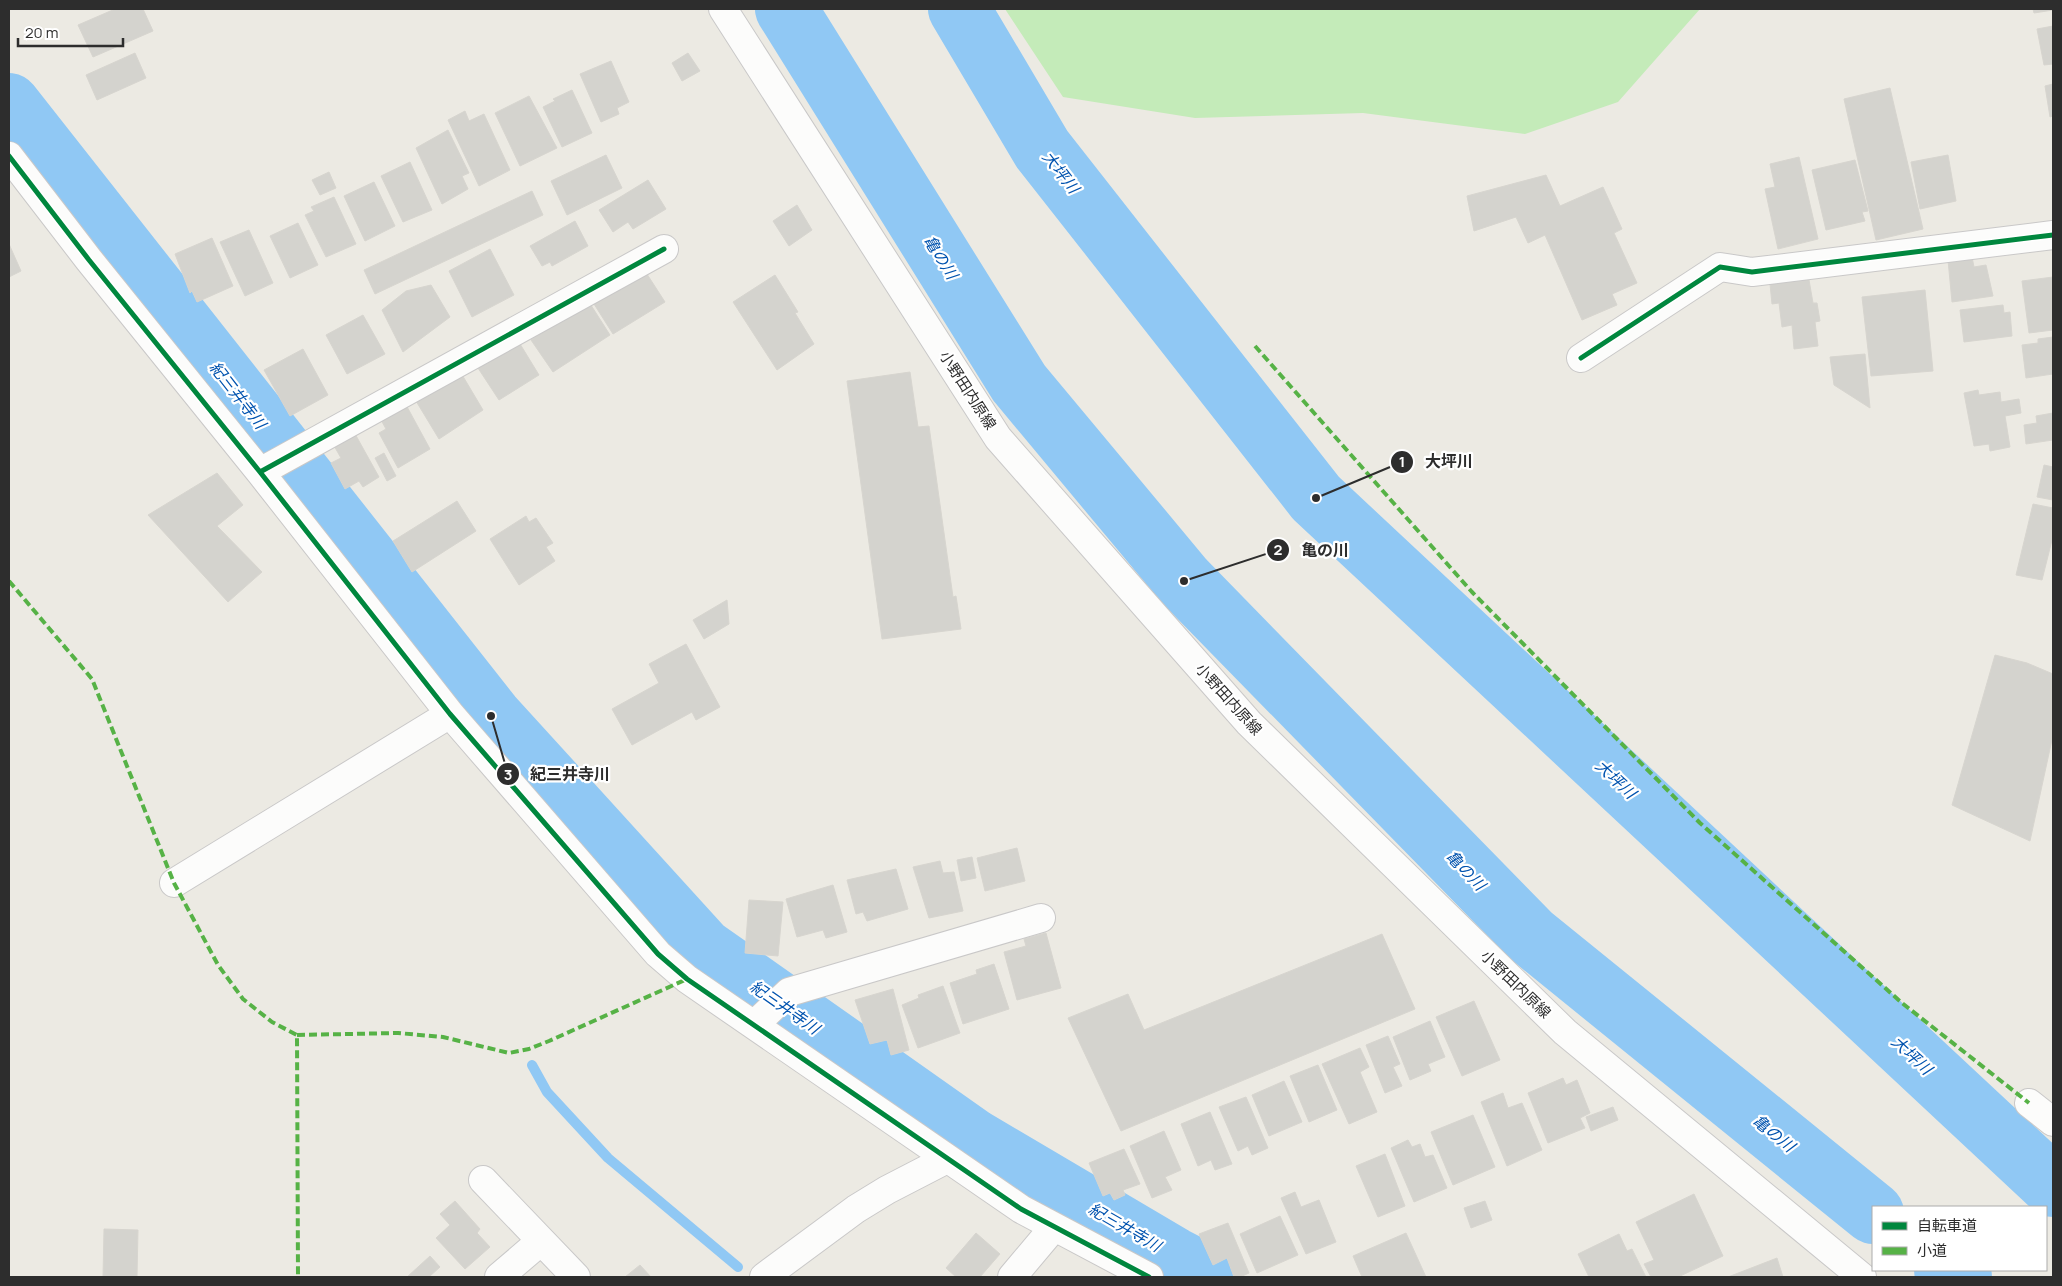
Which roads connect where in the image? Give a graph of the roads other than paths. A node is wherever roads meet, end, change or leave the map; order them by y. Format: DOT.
graph roads {
  1 [pos="723,9"];
  2 [pos="9,156"];
  3 [pos="2053,235"];
  4 [pos="664,249"];
  5 [pos="1581,358"];
  6 [pos="269,467"];
  7 [pos="450,714"];
  8 [pos="174,883"];
  9 [pos="1041,918"];
  10 [pos="761,1019"];
  11 [pos="2029,1103"];
  12 [pos="2053,1122"];
  13 [pos="947,1159"];
  14 [pos="483,1180"];
  15 [pos="1054,1227"];
  16 [pos="540,1241"];
  17 [pos="499,1277"];
  18 [pos="576,1277"];
  19 [pos="764,1277"];
  20 [pos="1012,1277"];
  21 [pos="1148,1277"];
  22 [pos="1862,1277"];
  1 -- 22 [label="street, 小野田内原線"];
  2 -- 6 [label="street"];
  3 -- 5 [label="street"];
  4 -- 6 [label="street"];
  6 -- 7 [label="street"];
  7 -- 8 [label="street"];
  7 -- 10 [label="street"];
  9 -- 10 [label="street"];
  10 -- 13 [label="street"];
  11 -- 12 [label="street"];
  13 -- 15 [label="street"];
  13 -- 19 [label="street"];
  14 -- 16 [label="street"];
  15 -- 20 [label="street"];
  15 -- 21 [label="street"];
  16 -- 17 [label="street"];
  16 -- 18 [label="street"];
}
